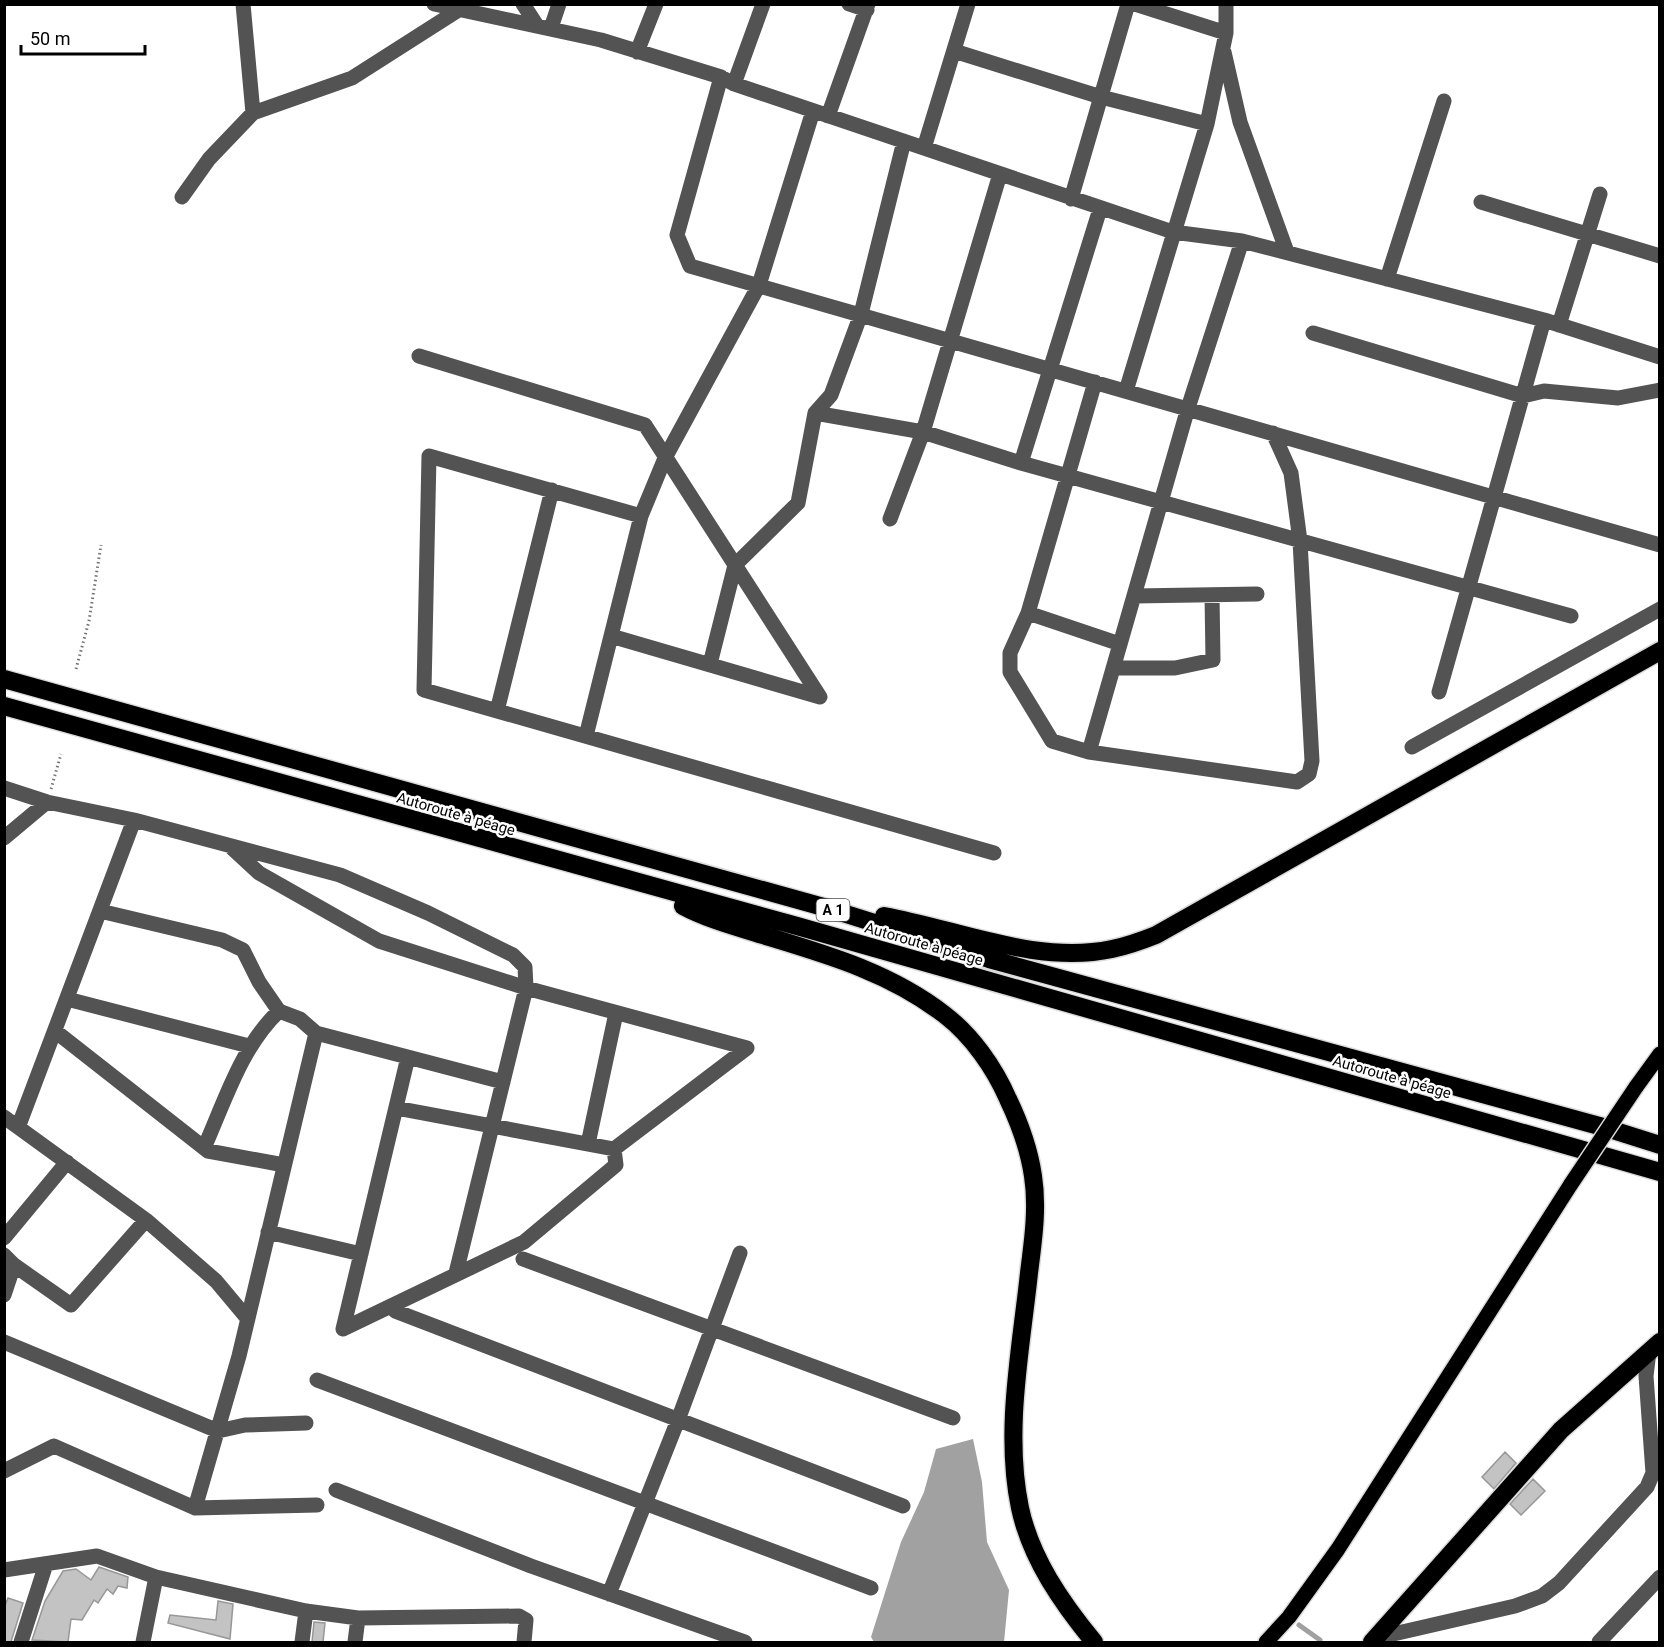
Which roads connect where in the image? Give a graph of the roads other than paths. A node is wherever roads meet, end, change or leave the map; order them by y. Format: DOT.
graph roads {
  1 [pos="243,4"];
  2 [pos="434,4"];
  3 [pos="523,4"];
  4 [pos="559,4"];
  5 [pos="656,4"];
  6 [pos="763,4"];
  7 [pos="849,4"];
  8 [pos="968,4"];
  9 [pos="1128,4"];
  10 [pos="1135,4"];
  11 [pos="1226,4"];
  12 [pos="867,7"];
  13 [pos="457,11"];
  14 [pos="543,26"];
  15 [pos="1225,40"];
  16 [pos="954,51"];
  17 [pos="637,52"];
  18 [pos="728,80"];
  19 [pos="1101,97"];
  20 [pos="1444,101"];
  21 [pos="254,113"];
  22 [pos="820,113"];
  23 [pos="1207,124"];
  24 [pos="904,141"];
  25 [pos="924,148"];
  26 [pos="1000,174"];
  27 [pos="1600,194"];
  28 [pos="182,197"];
  29 [pos="1071,199"];
  30 [pos="1481,202"];
  31 [pos="1100,208"];
  32 [pos="1173,232"];
  33 [pos="1588,234"];
  34 [pos="1242,241"];
  35 [pos="1287,252"];
  36 [pos="1659,256"];
  37 [pos="1387,279"];
  38 [pos="759,285"];
  39 [pos="861,314"];
  40 [pos="1544,320"];
  41 [pos="1560,325"];
  42 [pos="1313,333"];
  43 [pos="950,339"];
  44 [pos="419,356"];
  45 [pos="1659,357"];
  46 [pos="1049,368"];
  47 [pos="1095,382"];
  48 [pos="1659,390"];
  49 [pos="1126,391"];
  50 [pos="1523,396"];
  51 [pos="1188,408"];
  52 [pos="814,412"];
  53 [pos="923,432"];
  54 [pos="1273,433"];
  55 [pos="665,458"];
  56 [pos="1021,463"];
  57 [pos="1068,476"];
  58 [pos="552,490"];
  59 [pos="1494,497"];
  60 [pos="1163,502"];
  61 [pos="641,516"];
  62 [pos="890,519"];
  63 [pos="1300,541"];
  64 [pos="1659,544"];
  65 [pos="735,565"];
  66 [pos="1468,587"];
  67 [pos="1257,594"];
  68 [pos="1212,595"];
  69 [pos="1134,596"];
  70 [pos="1659,609"];
  71 [pos="1028,613"];
  72 [pos="1571,616"];
  73 [pos="611,636"];
  74 [pos="1120,644"];
  75 [pos="1659,651"];
  76 [pos="710,664"];
  77 [pos="1113,668"];
  78 [pos="4,679"];
  79 [pos="1439,692"];
  80 [pos="4,706"];
  81 [pos="497,711"];
  82 [pos="586,736"];
  83 [pos="1412,747"];
  84 [pos="1089,752"];
  85 [pos="4,788"];
  86 [pos="47,802"];
  87 [pos="134,820"];
  88 [pos="4,838"];
  89 [pos="228,845"];
  90 [pos="994,853"];
  91 [pos="653,888"];
  92 [pos="827,908"];
  93 [pos="100,912"];
  94 [pos="526,988"];
  95 [pos="67,999"];
  96 [pos="279,1011"];
  97 [pos="616,1013"];
  98 [pos="55,1031"];
  99 [pos="316,1033"];
  100 [pos="249,1046"];
  101 [pos="1659,1054"];
  102 [pos="408,1057"];
  103 [pos="503,1082"];
  104 [pos="396,1107"];
  105 [pos="4,1117"];
  106 [pos="19,1125"];
  107 [pos="492,1126"];
  108 [pos="588,1144"];
  109 [pos="1659,1145"];
  110 [pos="204,1148"];
  111 [pos="614,1149"];
  112 [pos="68,1161"];
  113 [pos="284,1165"];
  114 [pos="1659,1172"];
  115 [pos="146,1220"];
  116 [pos="268,1232"];
  117 [pos="4,1238"];
  118 [pos="740,1252"];
  119 [pos="361,1254"];
  120 [pos="524,1259"];
  121 [pos="9,1260"];
  122 [pos="456,1273"];
  123 [pos="4,1295"];
  124 [pos="395,1311"];
  125 [pos="247,1318"];
  126 [pos="711,1329"];
  127 [pos="4,1342"];
  128 [pos="1654,1346"];
  129 [pos="317,1380"];
  130 [pos="953,1418"];
  131 [pos="678,1420"];
  132 [pos="306,1422"];
  133 [pos="218,1431"];
  134 [pos="4,1471"];
  135 [pos="336,1490"];
  136 [pos="645,1504"];
  137 [pos="317,1505"];
  138 [pos="903,1506"];
  139 [pos="195,1508"];
  140 [pos="46,1564"];
  141 [pos="4,1570"];
  142 [pos="156,1577"];
  143 [pos="1659,1577"];
  144 [pos="871,1588"];
  145 [pos="609,1594"];
  146 [pos="306,1611"];
  147 [pos="1289,1617"];
  148 [pos="358,1618"];
  149 [pos="1374,1640"];
  150 [pos="21,1642"];
  151 [pos="143,1642"];
  152 [pos="302,1642"];
  153 [pos="355,1642"];
  154 [pos="524,1642"];
  155 [pos="745,1642"];
  156 [pos="1094,1642"];
  157 [pos="1266,1642"];
  158 [pos="1278,1642"];
  159 [pos="1599,1642"];
  1 -- 21 [label="street"];
  2 -- 13 [label="street"];
  3 -- 14 [label="street"];
  4 -- 14 [label="street"];
  5 -- 17 [label="street"];
  6 -- 18 [label="street"];
  7 -- 12 [label="street"];
  8 -- 16 [label="street"];
  9 -- 19 [label="street"];
  10 -- 15 [label="street"];
  11 -- 15 [label="street"];
  12 -- 22 [label="street"];
  13 -- 14 [label="street"];
  13 -- 21 [label="street"];
  14 -- 17 [label="street"];
  15 -- 23 [label="street"];
  15 -- 35 [label="street"];
  16 -- 19 [label="street"];
  16 -- 25 [label="street"];
  17 -- 18 [label="street"];
  18 -- 22 [label="street"];
  18 -- 38 [label="street"];
  19 -- 23 [label="street"];
  19 -- 29 [label="street"];
  20 -- 37 [label="street"];
  21 -- 28 [label="street"];
  22 -- 24 [label="street"];
  22 -- 38 [label="street"];
  23 -- 32 [label="street"];
  24 -- 25 [label="street"];
  24 -- 39 [label="street"];
  25 -- 26 [label="street"];
  26 -- 29 [label="street"];
  26 -- 43 [label="street"];
  27 -- 33 [label="street"];
  29 -- 31 [label="street"];
  30 -- 33 [label="street"];
  31 -- 32 [label="street"];
  31 -- 46 [label="street"];
  32 -- 34 [label="street"];
  32 -- 49 [label="street"];
  33 -- 36 [label="street"];
  33 -- 41 [label="street"];
  34 -- 35 [label="street"];
  34 -- 51 [label="street"];
  35 -- 37 [label="street"];
  37 -- 40 [label="street"];
  38 -- 39 [label="street"];
  38 -- 55 [label="street"];
  39 -- 43 [label="street"];
  39 -- 52 [label="street"];
  40 -- 41 [label="street"];
  40 -- 50 [label="street"];
  41 -- 45 [label="street"];
  42 -- 50 [label="street"];
  43 -- 46 [label="street"];
  43 -- 53 [label="street"];
  44 -- 55 [label="street"];
  46 -- 47 [label="street"];
  46 -- 56 [label="street"];
  47 -- 49 [label="street"];
  47 -- 57 [label="street"];
  48 -- 50 [label="street"];
  49 -- 51 [label="street"];
  50 -- 59 [label="street"];
  51 -- 54 [label="street"];
  51 -- 60 [label="street"];
  52 -- 53 [label="street"];
  52 -- 65 [label="street"];
  53 -- 56 [label="street"];
  53 -- 62 [label="street"];
  54 -- 59 [label="street"];
  54 -- 63 [label="street"];
  55 -- 61 [label="street"];
  55 -- 65 [label="street"];
  56 -- 57 [label="street"];
  57 -- 60 [label="street"];
  57 -- 71 [label="street"];
  58 -- 61 [label="street"];
  58 -- 81 [label="street"];
  58 -- 81 [label="street"];
  59 -- 64 [label="street"];
  59 -- 66 [label="street"];
  60 -- 63 [label="street"];
  60 -- 69 [label="street"];
  61 -- 73 [label="street"];
  63 -- 66 [label="street"];
  63 -- 84 [label="street"];
  65 -- 76 [label="street"];
  65 -- 76 [label="street"];
  66 -- 72 [label="street"];
  66 -- 79 [label="street"];
  67 -- 68 [label="street"];
  68 -- 69 [label="street"];
  68 -- 77 [label="street"];
  69 -- 74 [label="street"];
  70 -- 83 [label="street"];
  71 -- 74 [label="street"];
  71 -- 84 [label="street"];
  73 -- 76 [label="street"];
  73 -- 82 [label="street"];
  74 -- 77 [label="street"];
  75 -- 92 [label="highway"];
  77 -- 84 [label="street"];
  78 -- 92 [label="highway, A 1"];
  80 -- 91 [label="highway, Autoroute à péage / A 1"];
  81 -- 82 [label="street"];
  82 -- 90 [label="street"];
  85 -- 86 [label="street"];
  86 -- 87 [label="street"];
  86 -- 88 [label="street"];
  87 -- 89 [label="street"];
  87 -- 93 [label="street"];
  89 -- 94 [label="street"];
  89 -- 94 [label="street"];
  91 -- 114 [label="highway, Autoroute à péage / A 1"];
  91 -- 156 [label="highway"];
  92 -- 109 [label="highway, A 1"];
  93 -- 95 [label="street"];
  93 -- 96 [label="street"];
  94 -- 97 [label="street"];
  94 -- 103 [label="street"];
  95 -- 98 [label="street"];
  95 -- 100 [label="street"];
  96 -- 99 [label="street"];
  96 -- 100 [label="street"];
  97 -- 108 [label="street"];
  97 -- 111 [label="street"];
  98 -- 106 [label="street"];
  98 -- 110 [label="street"];
  99 -- 102 [label="street"];
  99 -- 113 [label="street"];
  100 -- 110 [label="street"];
  101 -- 147 [label="main road, bridge"];
  102 -- 103 [label="street"];
  102 -- 104 [label="street"];
  103 -- 107 [label="street"];
  104 -- 107 [label="street"];
  104 -- 119 [label="street"];
  105 -- 106 [label="street"];
  106 -- 112 [label="street"];
  107 -- 108 [label="street"];
  107 -- 122 [label="street"];
  108 -- 111 [label="street"];
  110 -- 113 [label="street"];
  111 -- 122 [label="street"];
  112 -- 115 [label="street"];
  112 -- 117 [label="street"];
  113 -- 116 [label="street"];
  115 -- 121 [label="street"];
  115 -- 125 [label="street"];
  116 -- 119 [label="street"];
  116 -- 125 [label="street"];
  118 -- 126 [label="street"];
  119 -- 122 [label="street"];
  120 -- 126 [label="street"];
  121 -- 123 [label="street"];
  124 -- 131 [label="street"];
  125 -- 133 [label="street"];
  126 -- 130 [label="street"];
  126 -- 131 [label="street"];
  127 -- 133 [label="street"];
  128 -- 149 [label="highway"];
  128 -- 149 [label="street"];
  129 -- 136 [label="street"];
  131 -- 136 [label="street"];
  131 -- 138 [label="street"];
  132 -- 133 [label="street"];
  133 -- 139 [label="street"];
  134 -- 139 [label="street"];
  135 -- 145 [label="street"];
  136 -- 144 [label="street"];
  136 -- 145 [label="street"];
  137 -- 139 [label="street"];
  140 -- 141 [label="street"];
  140 -- 142 [label="street"];
  140 -- 150 [label="street"];
  142 -- 146 [label="street"];
  142 -- 151 [label="street"];
  143 -- 159 [label="street"];
  145 -- 155 [label="street"];
  146 -- 148 [label="street"];
  146 -- 152 [label="street"];
  147 -- 157 [label="main road"];
  147 -- 158 [label="main road"];
  148 -- 153 [label="street"];
  148 -- 154 [label="street"];
}
